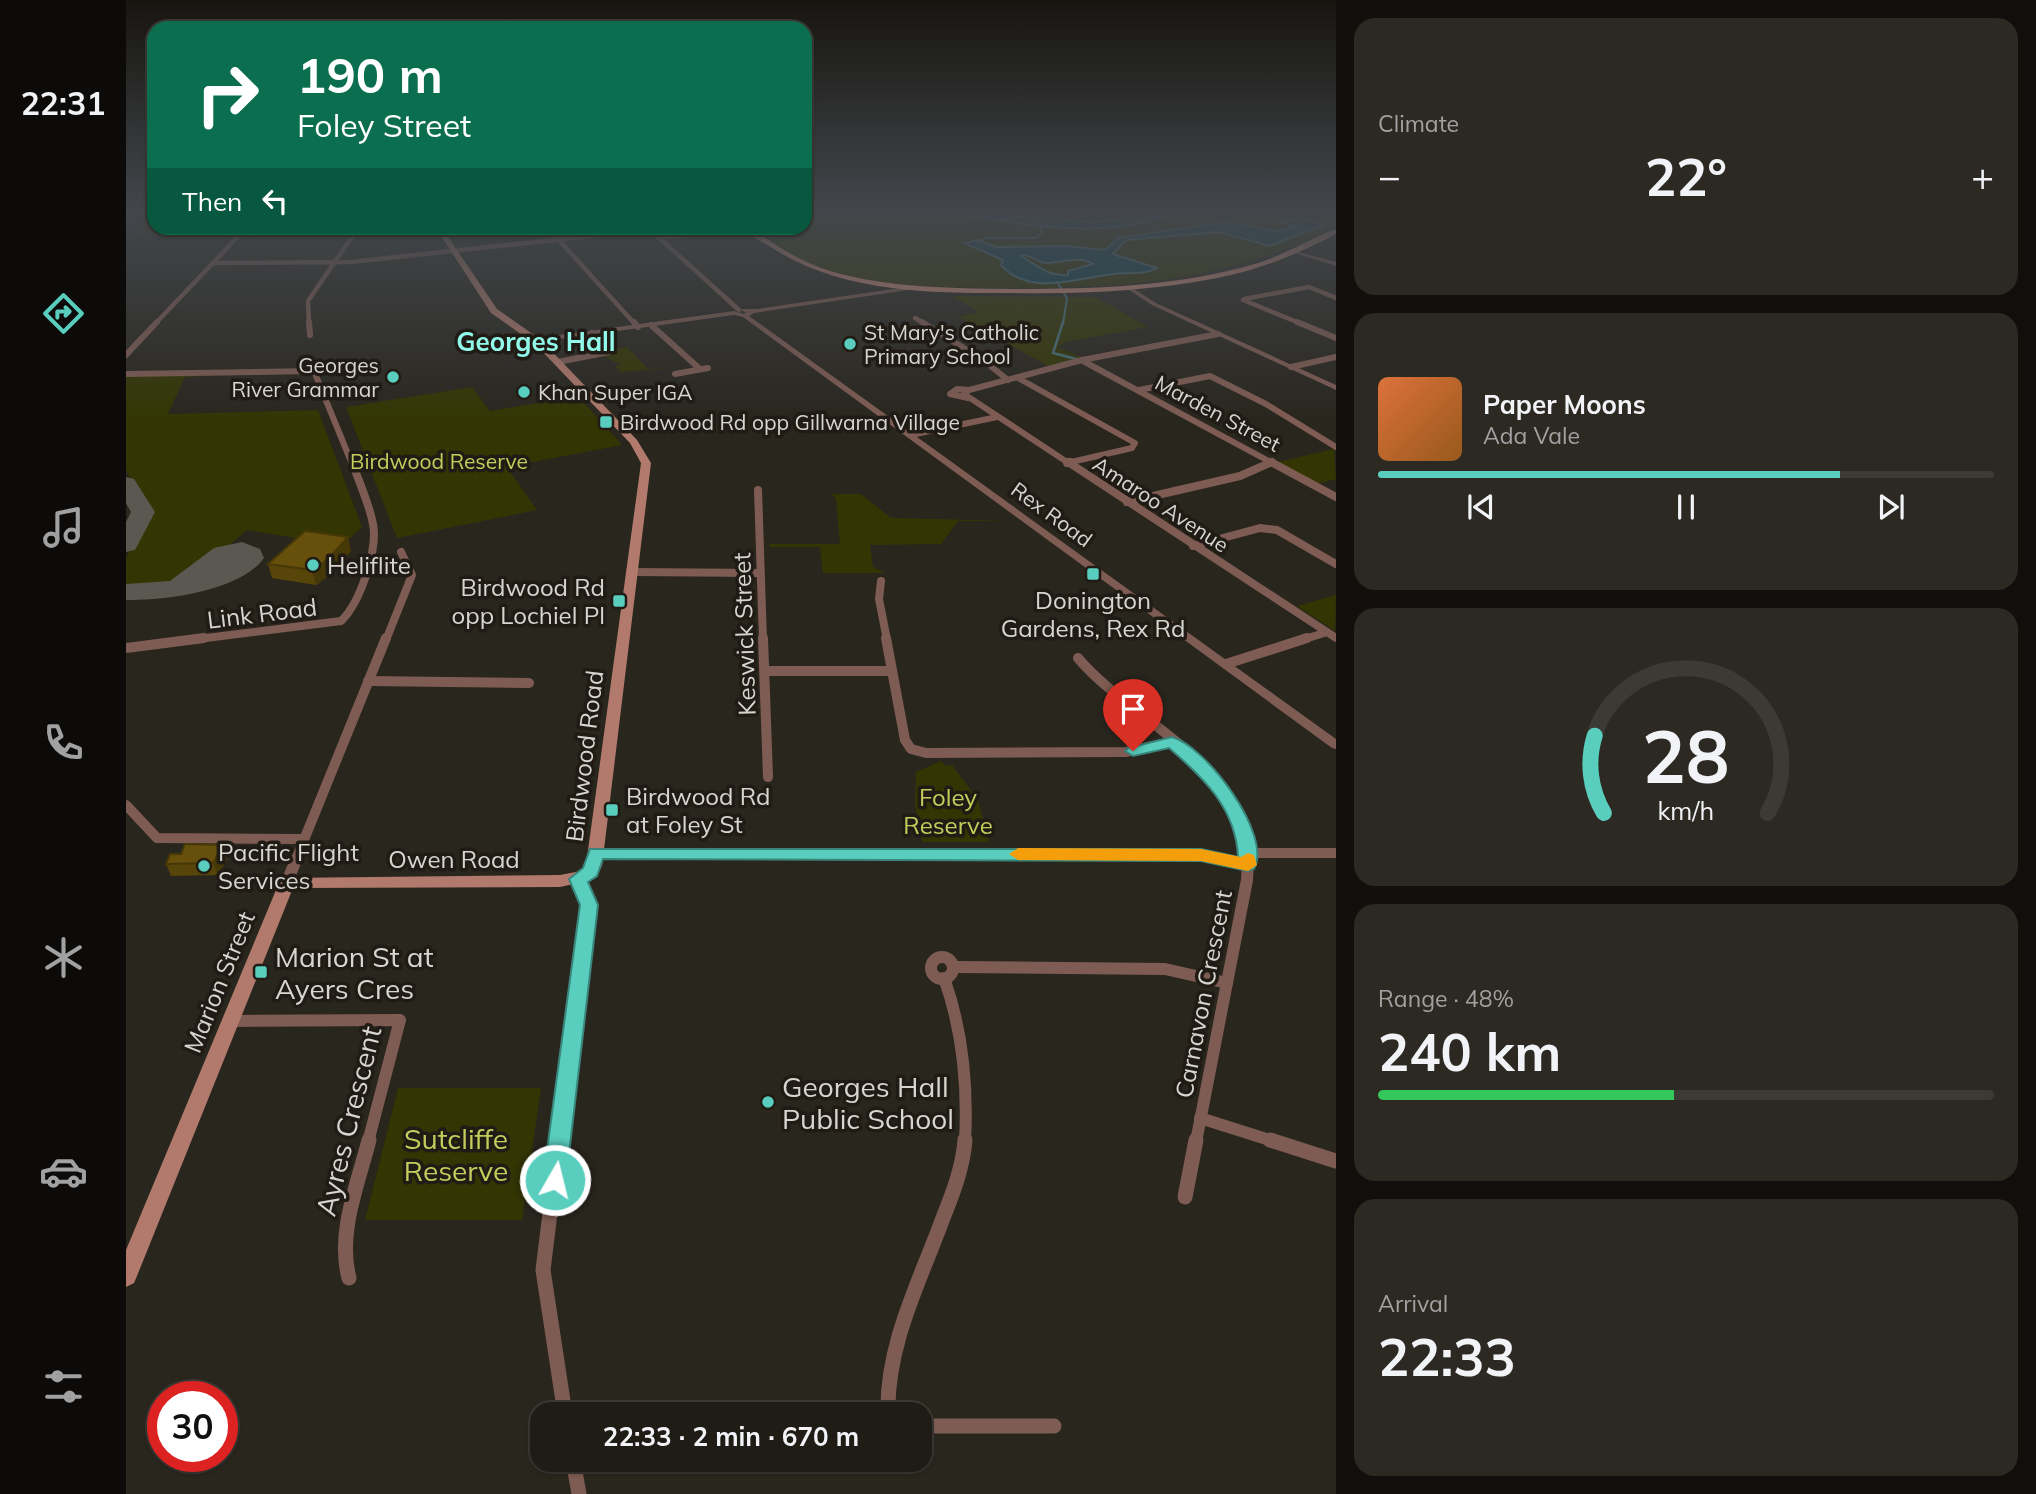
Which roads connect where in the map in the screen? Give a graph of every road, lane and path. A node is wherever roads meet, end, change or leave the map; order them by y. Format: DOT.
graph roads {
  1 [pos="195,282"];
  2 [pos="321,282"];
  3 [pos="474,282"];
  4 [pos="597,282"];
  5 [pos="708,282"];
  6 [pos="865,282"];
  7 [pos="1168,282"];
  8 [pos="913,288"];
  9 [pos="1126,289"];
  10 [pos="1336,298"];
  11 [pos="742,313"];
  12 [pos="915,318"];
  13 [pos="651,325"];
  14 [pos="638,327"];
  15 [pos="592,333"];
  16 [pos="1219,334"];
  17 [pos="310,335"];
  18 [pos="1336,338"];
  19 [pos="537,341"];
  20 [pos="482,347"];
  21 [pos="126,355"];
  22 [pos="1336,357"];
  23 [pos="1082,360"];
  24 [pos="558,362"];
  25 [pos="1291,366"];
  26 [pos="126,374"];
  27 [pos="675,374"];
  28 [pos="1018,378"];
  29 [pos="1008,380"];
  30 [pos="1336,388"];
  31 [pos="969,390"];
  32 [pos="1139,391"];
  33 [pos="968,398"];
  34 [pos="997,417"];
  35 [pos="911,435"];
  36 [pos="1336,447"];
  37 [pos="1068,463"];
  38 [pos="1272,463"];
  39 [pos="758,490"];
  40 [pos="1336,497"];
  41 [pos="1126,502"];
  42 [pos="1194,546"];
  43 [pos="401,552"];
  44 [pos="1336,564"];
  45 [pos="632,572"];
  46 [pos="760,573"];
  47 [pos="881,581"];
  48 [pos="1327,632"];
  49 [pos="1336,638"];
  50 [pos="126,648"];
  51 [pos="1078,658"];
  52 [pos="1226,664"];
  53 [pos="765,671"];
  54 [pos="892,671"];
  55 [pos="368,681"];
  56 [pos="529,682"];
  57 [pos="1172,742"];
  58 [pos="1336,745"];
  59 [pos="768,777"];
  60 [pos="126,805"];
  61 [pos="303,839"];
  62 [pos="596,853"];
  63 [pos="1336,853"];
  64 [pos="1248,859"];
  65 [pos="578,879"];
  66 [pos="287,882"];
  67 [pos="956,967"];
  68 [pos="944,978"];
  69 [pos="1227,982"];
  70 [pos="230,1021"];
  71 [pos="1200,1118"];
  72 [pos="1336,1161"];
  73 [pos="1185,1197"];
  74 [pos="126,1276"];
  75 [pos="349,1278"];
  76 [pos="563,1402"];
  77 [pos="888,1402"];
  78 [pos="932,1426"];
  79 [pos="1054,1426"];
  80 [pos="575,1472"];
  81 [pos="579,1494"];
  1 -- 21 [label="street"];
  2 -- 17 [label="street"];
  3 -- 19 [label="main road, Birdwood Road"];
  4 -- 14 [label="street"];
  5 -- 11 [label="street, Rex Road"];
  6 -- 8 [label="main road"];
  7 -- 9 [label="main road"];
  8 -- 9 [label="main road"];
  8 -- 11 [label="street"];
  9 -- 16 [label="street"];
  10 -- 18 [label="street"];
  11 -- 13 [label="street"];
  11 -- 35 [label="street, Rex Road"];
  12 -- 29 [label="street"];
  13 -- 14 [label="street"];
  13 -- 27 [label="street"];
  14 -- 15 [label="street"];
  15 -- 19 [label="street"];
  15 -- 24 [label="street"];
  16 -- 23 [label="street"];
  16 -- 25 [label="street"];
  19 -- 20 [label="street"];
  19 -- 24 [label="main road, Birdwood Road"];
  22 -- 25 [label="street"];
  23 -- 28 [label="street"];
  23 -- 32 [label="street, Marden Street"];
  24 -- 45 [label="main road, Birdwood Road"];
  25 -- 30 [label="street"];
  26 -- 50 [label="street, Link Road"];
  28 -- 29 [label="street"];
  28 -- 37 [label="street"];
  29 -- 31 [label="street"];
  31 -- 33 [label="street"];
  31 -- 33 [label="street"];
  32 -- 36 [label="street"];
  32 -- 38 [label="street, Marden Street"];
  33 -- 34 [label="street, Amaroo Avenue"];
  34 -- 35 [label="street"];
  34 -- 37 [label="street, Amaroo Avenue"];
  35 -- 52 [label="street, Rex Road"];
  37 -- 41 [label="street, Amaroo Avenue"];
  38 -- 40 [label="street, Marden Street"];
  38 -- 41 [label="street"];
  39 -- 46 [label="street, Keswick Street"];
  41 -- 42 [label="street, Amaroo Avenue"];
  42 -- 44 [label="street"];
  42 -- 48 [label="street, Amaroo Avenue"];
  43 -- 55 [label="street, Marion Street"];
  45 -- 46 [label="street"];
  45 -- 62 [label="main road, Birdwood Road"];
  46 -- 53 [label="street, Keswick Street"];
  47 -- 54 [label="street"];
  48 -- 49 [label="street, Amaroo Avenue"];
  48 -- 52 [label="street"];
  51 -- 57 [label="street, Carnavon Crescent"];
  52 -- 58 [label="street, Rex Road"];
  53 -- 54 [label="street"];
  53 -- 59 [label="street, Keswick Street"];
  54 -- 57 [label="street"];
  55 -- 56 [label="street"];
  55 -- 61 [label="street, Marion Street"];
  57 -- 64 [label="street, Carnavon Crescent"];
  60 -- 61 [label="street"];
  61 -- 66 [label="street, Marion Street"];
  62 -- 64 [label="street"];
  62 -- 65 [label="main road, Birdwood Road"];
  63 -- 64 [label="street"];
  64 -- 69 [label="street, Carnavon Crescent"];
  65 -- 66 [label="main road, Owen Road"];
  65 -- 76 [label="street, Birdwood Road"];
  66 -- 70 [label="main road, Marion Street"];
  67 -- 68 [label="street"];
  67 -- 68 [label="street"];
  67 -- 69 [label="street"];
  68 -- 77 [label="street"];
  69 -- 71 [label="street, Carnavon Crescent"];
  70 -- 74 [label="main road, Marion Street"];
  70 -- 75 [label="street, Ayres Crescent"];
  71 -- 72 [label="street"];
  71 -- 73 [label="street, Carnavon Crescent"];
  78 -- 79 [label="street"];
  80 -- 81 [label="street"];
}
